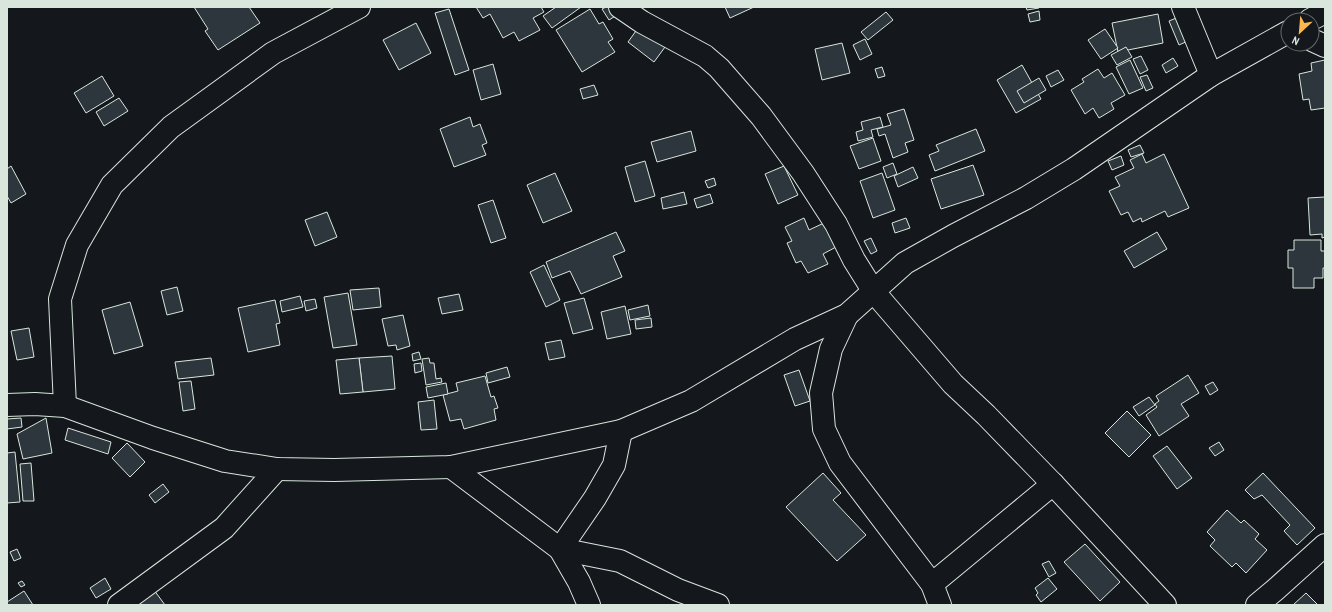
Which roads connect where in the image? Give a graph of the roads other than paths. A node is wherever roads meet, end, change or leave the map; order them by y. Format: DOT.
graph roads {
  1 [pos="359,7"];
  2 [pos="620,7"];
  3 [pos="1183,7"];
  4 [pos="1280,36"];
  5 [pos="1211,75"];
  6 [pos="874,292"];
  7 [pos="847,314"];
  8 [pos="7,405"];
  9 [pos="65,406"];
  10 [pos="621,430"];
  11 [pos="450,467"];
  12 [pos="277,469"];
  13 [pos="1053,484"];
  14 [pos="1325,545"];
  15 [pos="560,549"];
  16 [pos="932,584"];
  17 [pos="1158,603"];
  18 [pos="119,605"];
  19 [pos="589,605"];
  20 [pos="718,605"];
  21 [pos="940,605"];
  22 [pos="1257,605"];
  1 -- 9 [label="street"];
  2 -- 6 [label="street"];
  3 -- 5 [label="street"];
  4 -- 5 [label="street"];
  5 -- 6 [label="street"];
  6 -- 7 [label="street"];
  6 -- 13 [label="street"];
  7 -- 10 [label="street"];
  7 -- 16 [label="street"];
  8 -- 9 [label="street"];
  9 -- 12 [label="street"];
  10 -- 11 [label="street"];
  10 -- 15 [label="street"];
  11 -- 12 [label="street"];
  11 -- 15 [label="street"];
  12 -- 18 [label="street"];
  13 -- 16 [label="street"];
  13 -- 17 [label="street"];
  14 -- 22 [label="street"];
  15 -- 19 [label="street"];
  15 -- 20 [label="street"];
  16 -- 21 [label="street"];
}
